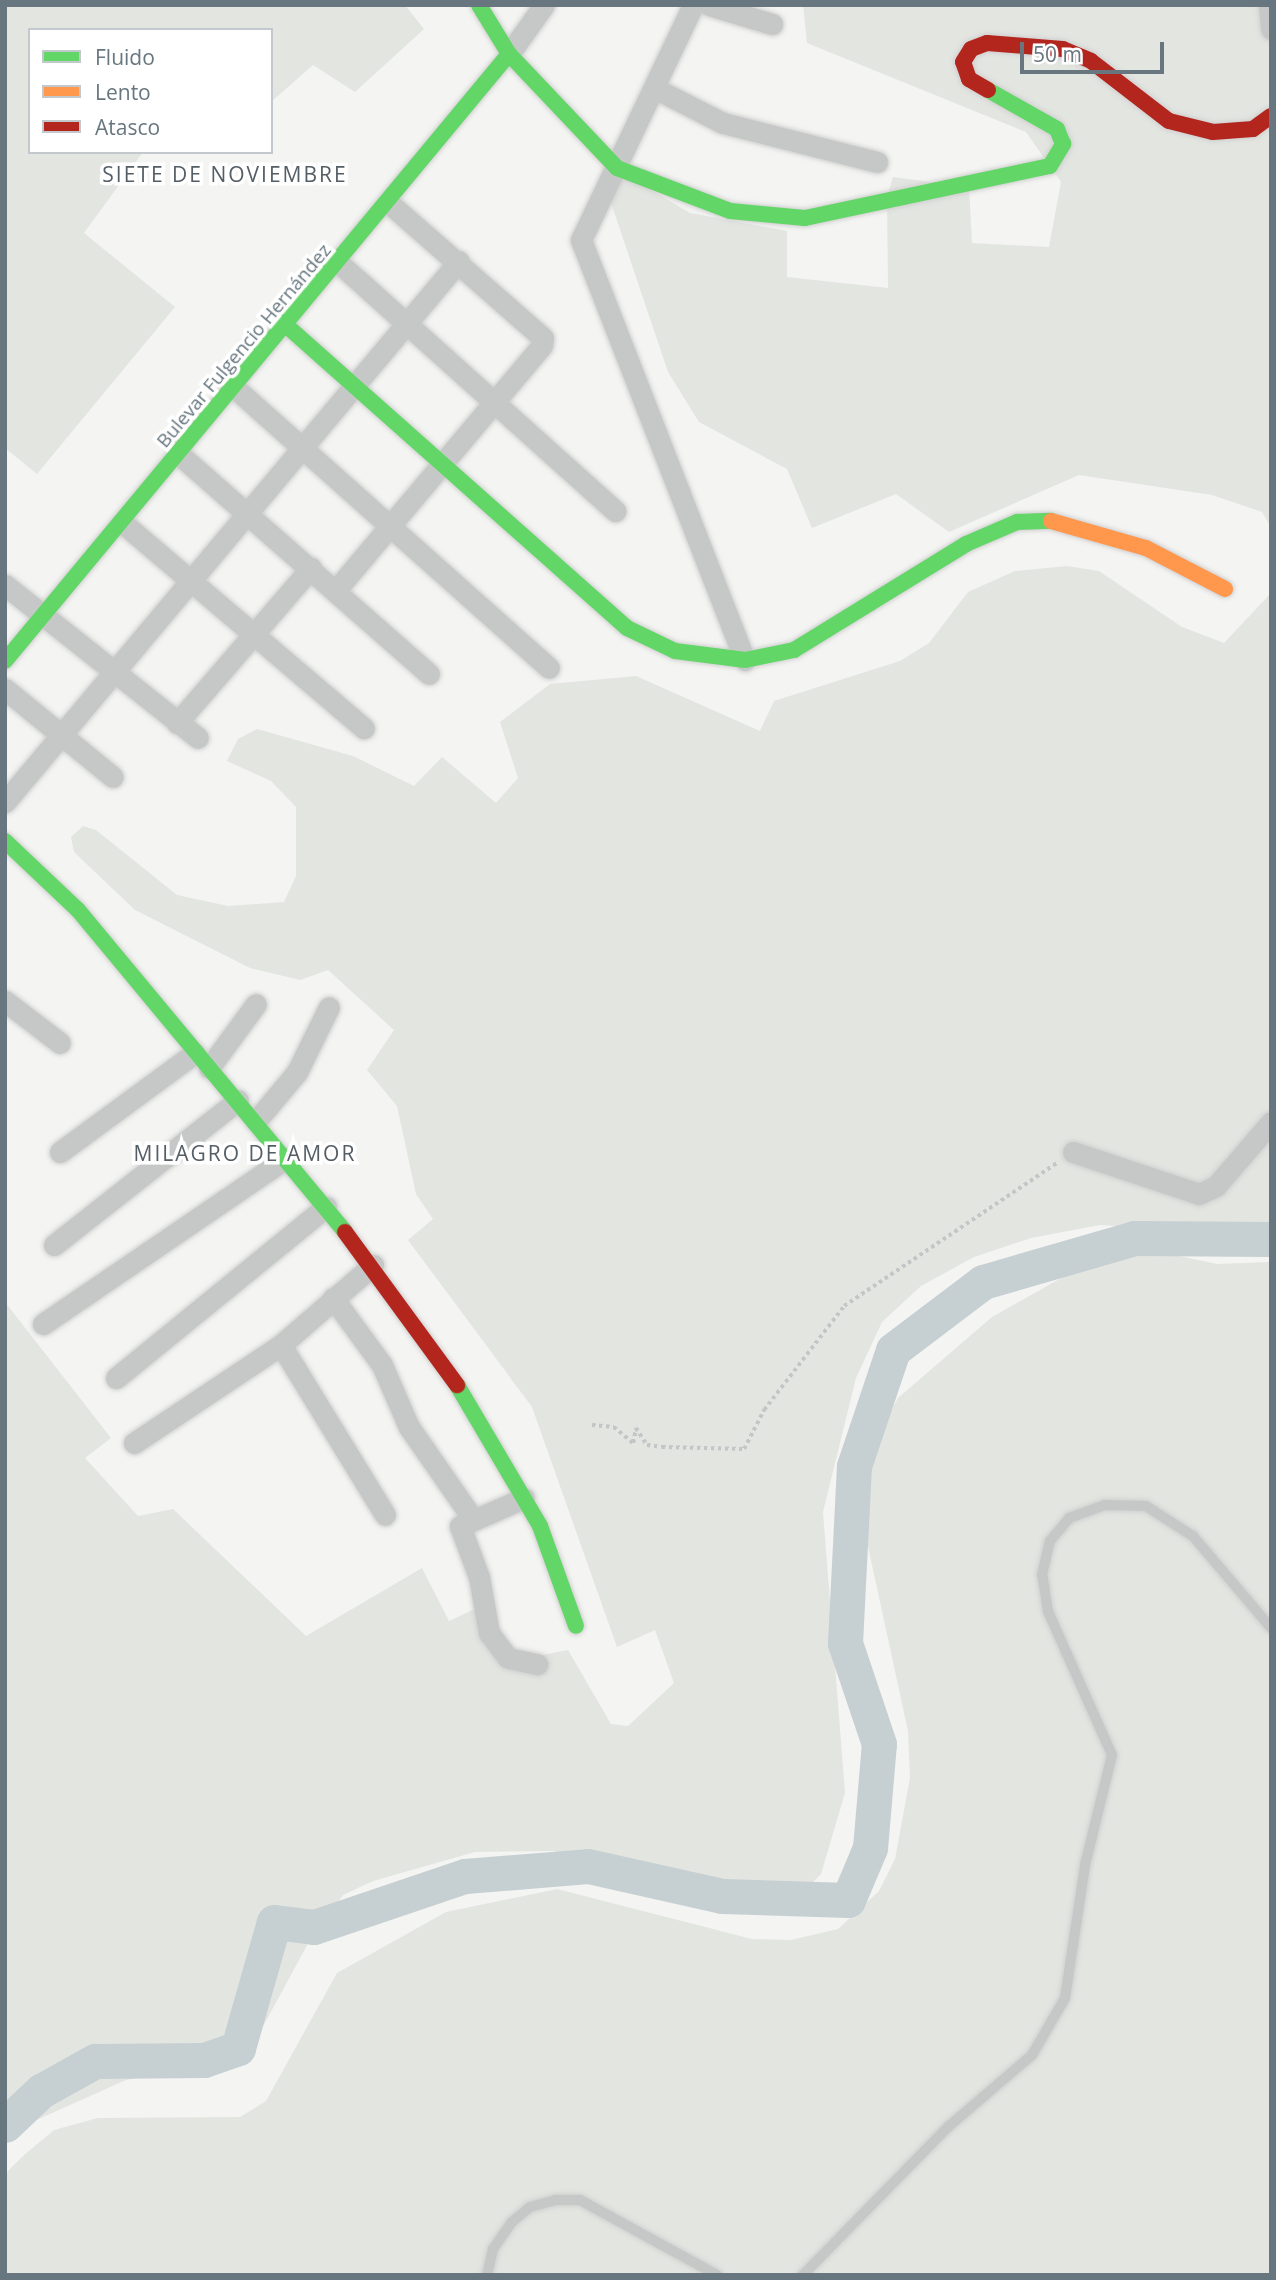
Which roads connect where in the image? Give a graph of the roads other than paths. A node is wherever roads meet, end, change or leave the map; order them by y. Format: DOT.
graph roads {
  1 [pos="479,5"];
  2 [pos="544,5"];
  3 [pos="693,5"];
  4 [pos="709,5"];
  5 [pos="1269,5"];
  6 [pos="772,24"];
  7 [pos="1271,29"];
  8 [pos="509,54"];
  9 [pos="658,90"];
  10 [pos="1271,116"];
  11 [pos="877,162"];
  12 [pos="617,168"];
  13 [pos="389,203"];
  14 [pos="459,261"];
  15 [pos="340,264"];
  16 [pos="408,325"];
  17 [pos="288,327"];
  18 [pos="357,387"];
  19 [pos="236,389"];
  20 [pos="495,402"];
  21 [pos="305,450"];
  22 [pos="181,456"];
  23 [pos="443,464"];
  24 [pos="615,511"];
  25 [pos="249,515"];
  26 [pos="124,524"];
  27 [pos="391,527"];
  28 [pos="311,568"];
  29 [pos="190,579"];
  30 [pos="5,585"];
  31 [pos="1225,589"];
  32 [pos="336,590"];
  33 [pos="43,616"];
  34 [pos="256,636"];
  35 [pos="746,660"];
  36 [pos="5,661"];
  37 [pos="549,668"];
  38 [pos="113,673"];
  39 [pos="429,674"];
  40 [pos="5,689"];
  41 [pos="177,723"];
  42 [pos="364,728"];
  43 [pos="62,735"];
  44 [pos="198,738"];
  45 [pos="113,777"];
  46 [pos="5,802"];
  47 [pos="5,841"];
  48 [pos="5,1001"];
  49 [pos="256,1004"];
  50 [pos="329,1007"];
  51 [pos="60,1043"];
  52 [pos="202,1061"];
  53 [pos="238,1100"];
  54 [pos="256,1121"];
  55 [pos="1271,1122"];
  56 [pos="60,1152"];
  57 [pos="1073,1152"];
  58 [pos="285,1159"];
  59 [pos="326,1207"];
  60 [pos="54,1245"];
  61 [pos="373,1265"];
  62 [pos="333,1298"];
  63 [pos="43,1324"];
  64 [pos="281,1345"];
  65 [pos="116,1378"];
  66 [pos="134,1443"];
  67 [pos="524,1498"];
  68 [pos="385,1515"];
  69 [pos="473,1519"];
  70 [pos="576,1626"];
  71 [pos="1271,1628"];
  72 [pos="537,1664"];
  73 [pos="487,2275"];
  74 [pos="717,2275"];
  75 [pos="803,2275"];
  1 -- 8 [label="street"];
  2 -- 8 [label="street"];
  3 -- 9 [label="street"];
  4 -- 6 [label="street"];
  5 -- 7 [label="street"];
  8 -- 12 [label="street"];
  8 -- 13 [label="street, Bulevar Fulgencio Hernández"];
  9 -- 11 [label="street"];
  9 -- 12 [label="street"];
  10 -- 12 [label="street"];
  12 -- 35 [label="street"];
  13 -- 14 [label="street"];
  13 -- 15 [label="street, Bulevar Fulgencio Hernández"];
  14 -- 16 [label="street"];
  14 -- 20 [label="street"];
  15 -- 16 [label="street"];
  15 -- 17 [label="street, Bulevar Fulgencio Hernández"];
  16 -- 18 [label="street"];
  16 -- 20 [label="street"];
  17 -- 18 [label="street"];
  17 -- 19 [label="street, Bulevar Fulgencio Hernández"];
  18 -- 21 [label="street"];
  18 -- 23 [label="street"];
  19 -- 21 [label="street"];
  19 -- 22 [label="street, Bulevar Fulgencio Hernández"];
  20 -- 23 [label="street"];
  20 -- 24 [label="street"];
  21 -- 25 [label="street"];
  21 -- 27 [label="street"];
  22 -- 25 [label="street"];
  22 -- 26 [label="street, Bulevar Fulgencio Hernández"];
  23 -- 27 [label="street"];
  23 -- 35 [label="street"];
  25 -- 28 [label="street"];
  25 -- 29 [label="street"];
  26 -- 29 [label="street"];
  26 -- 33 [label="street, Bulevar Fulgencio Hernández"];
  27 -- 32 [label="street"];
  27 -- 37 [label="street"];
  28 -- 32 [label="street"];
  28 -- 34 [label="street"];
  29 -- 34 [label="street"];
  29 -- 38 [label="street"];
  30 -- 33 [label="street"];
  31 -- 35 [label="street"];
  32 -- 39 [label="street"];
  33 -- 36 [label="street, Bulevar Fulgencio Hernández"];
  33 -- 38 [label="street"];
  34 -- 41 [label="street"];
  34 -- 42 [label="street"];
  38 -- 41 [label="street"];
  38 -- 43 [label="street"];
  40 -- 43 [label="street"];
  41 -- 44 [label="street"];
  43 -- 45 [label="street"];
  43 -- 46 [label="street"];
  47 -- 52 [label="street"];
  48 -- 51 [label="street"];
  49 -- 52 [label="street"];
  50 -- 54 [label="street"];
  52 -- 53 [label="street"];
  52 -- 56 [label="street"];
  53 -- 54 [label="street"];
  53 -- 60 [label="street"];
  54 -- 58 [label="street"];
  55 -- 57 [label="street"];
  58 -- 59 [label="street"];
  58 -- 63 [label="street"];
  59 -- 61 [label="street"];
  59 -- 65 [label="street"];
  61 -- 62 [label="street"];
  61 -- 67 [label="street"];
  62 -- 64 [label="street"];
  62 -- 69 [label="street"];
  64 -- 66 [label="street"];
  64 -- 68 [label="street"];
  67 -- 69 [label="street"];
  67 -- 70 [label="street"];
  69 -- 72 [label="street"];
  71 -- 75 [label="lane"];
  73 -- 74 [label="lane"];
}
